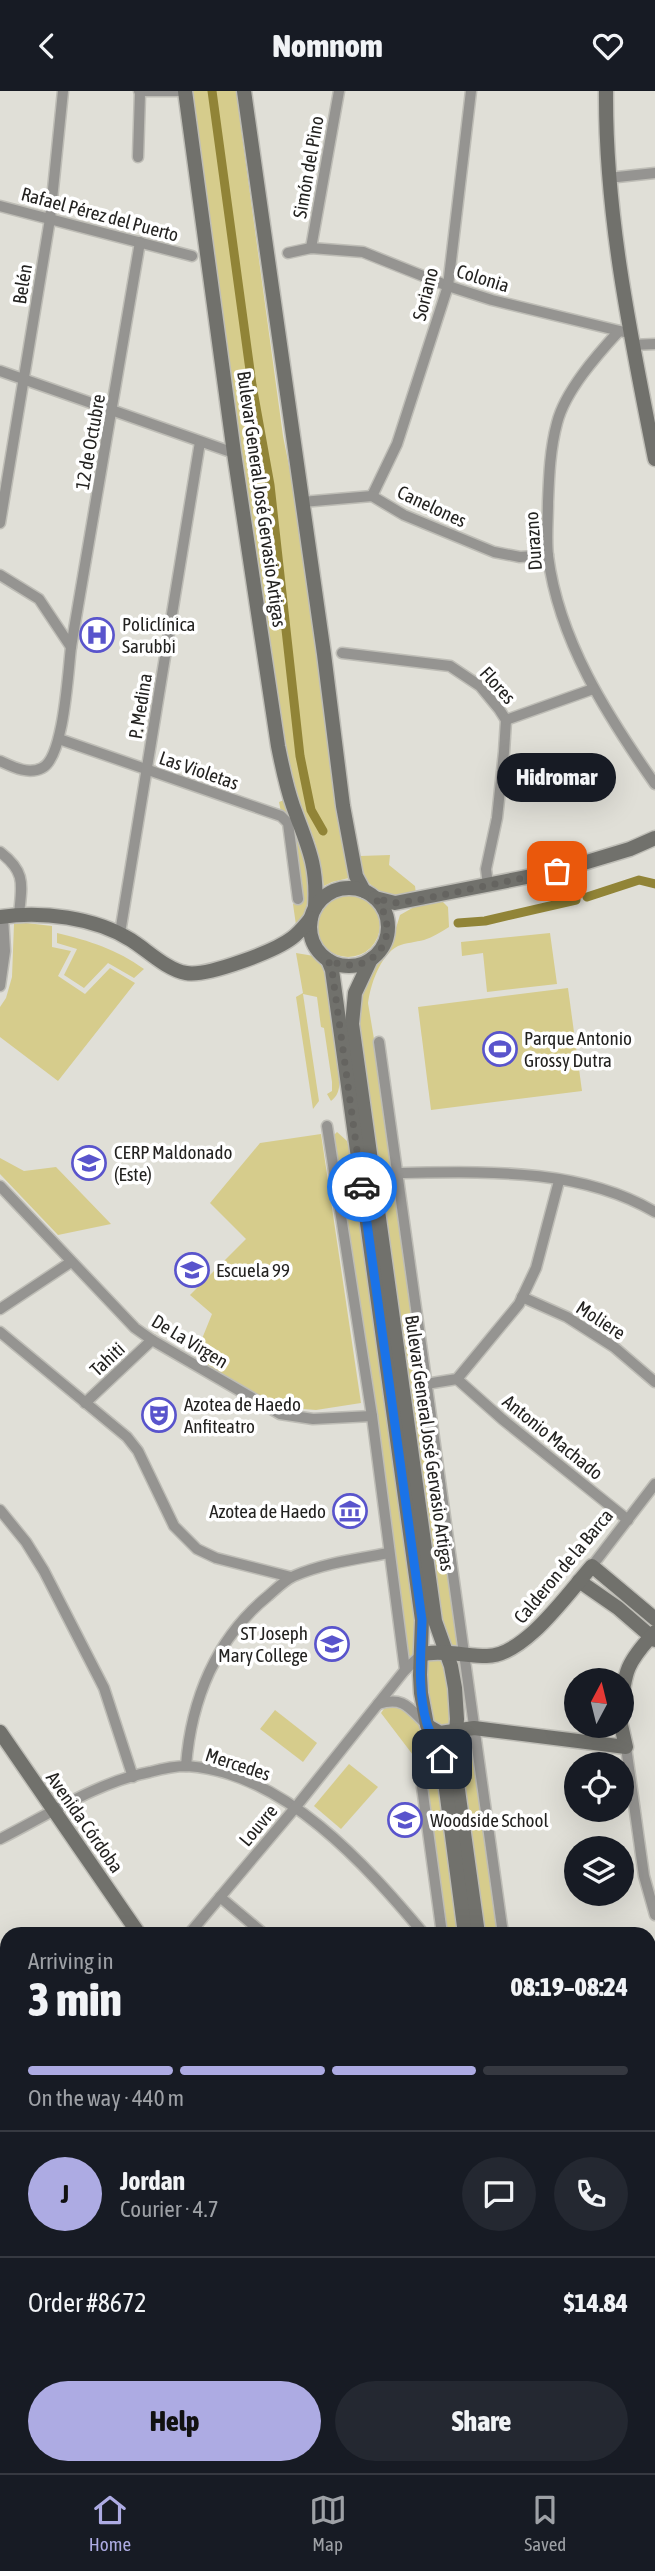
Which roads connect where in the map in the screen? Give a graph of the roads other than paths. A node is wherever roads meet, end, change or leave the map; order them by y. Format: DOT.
graph roads {
  1 [pos="63,91"];
  2 [pos="185,91"];
  3 [pos="244,91"];
  4 [pos="338,91"];
  5 [pos="471,91"];
  6 [pos="607,91"];
  7 [pos="139,92"];
  8 [pos="138,157"];
  9 [pos="655,173"];
  10 [pos="608,178"];
  11 [pos="0,206"];
  12 [pos="50,219"];
  13 [pos="140,242"];
  14 [pos="311,248"];
  15 [pos="288,253"];
  16 [pos="192,256"];
  17 [pos="448,286"];
  18 [pos="627,337"];
  19 [pos="655,344"];
  20 [pos="0,371"];
  21 [pos="24,379"];
  22 [pos="113,411"];
  23 [pos="200,442"];
  24 [pos="234,453"];
  25 [pos="655,459"];
  26 [pos="372,496"];
  27 [pos="302,502"];
  28 [pos="0,523"];
  29 [pos="548,555"];
  30 [pos="0,575"];
  31 [pos="71,647"];
  32 [pos="342,653"];
  33 [pos="593,689"];
  34 [pos="506,720"];
  35 [pos="59,739"];
  36 [pos="0,761"];
  37 [pos="147,770"];
  38 [pos="655,784"];
  39 [pos="655,838"];
  40 [pos="0,852"];
  41 [pos="488,885"];
  42 [pos="370,895"];
  43 [pos="298,899"];
  44 [pos="418,900"];
  45 [pos="313,913"];
  46 [pos="19,914"];
  47 [pos="1,917"];
  48 [pos="388,930"];
  49 [pos="120,933"];
  50 [pos="274,949"];
  51 [pos="323,956"];
  52 [pos="371,959"];
  53 [pos="0,986"];
  54 [pos="379,1042"];
  55 [pos="327,1126"];
  56 [pos="397,1173"];
  57 [pos="559,1181"];
  58 [pos="0,1186"];
  59 [pos="655,1212"];
  60 [pos="71,1262"];
  61 [pos="522,1297"];
  62 [pos="0,1309"];
  63 [pos="0,1332"];
  64 [pos="152,1340"];
  65 [pos="457,1379"];
  66 [pos="655,1382"];
  67 [pos="426,1384"];
  68 [pos="85,1403"];
  69 [pos="372,1416"];
  70 [pos="655,1484"];
  71 [pos="0,1510"];
  72 [pos="628,1520"];
  73 [pos="389,1553"];
  74 [pos="592,1566"];
  75 [pos="291,1577"];
  76 [pos="579,1581"];
  77 [pos="655,1619"];
  78 [pos="654,1636"];
  79 [pos="421,1655"];
  80 [pos="447,1655"];
  81 [pos="464,1656"];
  82 [pos="627,1668"];
  83 [pos="405,1670"];
  84 [pos="378,1704"];
  85 [pos="427,1725"];
  86 [pos="474,1728"];
  87 [pos="0,1732"];
  88 [pos="456,1732"];
  89 [pos="624,1738"];
  90 [pos="626,1747"];
  91 [pos="186,1766"];
  92 [pos="426,1775"];
  93 [pos="133,1777"];
  94 [pos="295,1808"];
  95 [pos="53,1812"];
  96 [pos="0,1839"];
  97 [pos="220,1897"];
  98 [pos="655,1915"];
  99 [pos="440,1920"];
  100 [pos="134,1927"];
  101 [pos="195,1927"];
  102 [pos="256,1927"];
  103 [pos="419,1927"];
  104 [pos="436,1927"];
  105 [pos="441,1927"];
  106 [pos="464,1927"];
  107 [pos="477,1927"];
  108 [pos="502,1927"];
  1 -- 12 [label="street, Belén"];
  2 -- 7 [label="street"];
  2 -- 24 [label="main road, Bulevar General José Gervasio Artigas"];
  3 -- 27 [label="main road, Bulevar General José Gervasio Artigas"];
  4 -- 14 [label="street, Simón del Pino"];
  5 -- 17 [label="street, Soriano"];
  6 -- 10 [label="main road"];
  7 -- 8 [label="street"];
  9 -- 10 [label="street"];
  10 -- 18 [label="main road"];
  11 -- 12 [label="street, Rafael Pérez del Puerto"];
  12 -- 13 [label="street, Rafael Pérez del Puerto"];
  12 -- 21 [label="street, Belén"];
  13 -- 16 [label="street, Rafael Pérez del Puerto"];
  13 -- 22 [label="street, 12 de Octubre"];
  14 -- 15 [label="street, Colonia"];
  14 -- 17 [label="street, Colonia"];
  17 -- 18 [label="street, Colonia"];
  17 -- 26 [label="street, Soriano"];
  18 -- 19 [label="street, Colonia"];
  18 -- 25 [label="main road"];
  18 -- 29 [label="street, Durazno"];
  20 -- 21 [label="street"];
  21 -- 22 [label="street"];
  21 -- 28 [label="street, Belén"];
  22 -- 23 [label="street"];
  22 -- 31 [label="street, 12 de Octubre"];
  23 -- 24 [label="street"];
  23 -- 37 [label="street, P. Medina"];
  24 -- 45 [label="main road, Bulevar General José Gervasio Artigas"];
  26 -- 27 [label="street, Canelones"];
  26 -- 29 [label="street, Canelones"];
  27 -- 42 [label="main road, Bulevar General José Gervasio Artigas"];
  29 -- 33 [label="street, Durazno"];
  30 -- 31 [label="street"];
  31 -- 35 [label="street, 12 de Octubre"];
  32 -- 34 [label="street, Flores"];
  33 -- 34 [label="street"];
  33 -- 38 [label="street, Durazno"];
  34 -- 41 [label="street, Flores"];
  35 -- 36 [label="street"];
  35 -- 37 [label="street, Las Violetas"];
  37 -- 43 [label="street, Las Violetas"];
  37 -- 49 [label="street, P. Medina"];
  39 -- 41 [label="main road"];
  40 -- 46 [label="street"];
  41 -- 44 [label="main road"];
  42 -- 44 [label="main road"];
  42 -- 45 [label="main road"];
  42 -- 48 [label="main road"];
  44 -- 48 [label="main road"];
  45 -- 50 [label="main road"];
  45 -- 51 [label="main road"];
  46 -- 47 [label="main road"];
  46 -- 49 [label="main road"];
  47 -- 53 [label="street"];
  48 -- 52 [label="main road"];
  49 -- 50 [label="main road"];
  50 -- 51 [label="main road"];
  51 -- 52 [label="main road"];
  51 -- 79 [label="main road, Bulevar General José Gervasio Artigas"];
  52 -- 80 [label="main road, Bulevar General José Gervasio Artigas"];
  54 -- 56 [label="street, Bulevar General José Gervasio Artigas"];
  55 -- 69 [label="street"];
  56 -- 57 [label="street"];
  56 -- 67 [label="street, Bulevar General José Gervasio Artigas"];
  57 -- 59 [label="street"];
  57 -- 61 [label="street"];
  58 -- 60 [label="street, De La Virgen"];
  60 -- 62 [label="street"];
  60 -- 64 [label="street, De La Virgen"];
  61 -- 65 [label="street"];
  61 -- 66 [label="street, Moliere"];
  63 -- 68 [label="street"];
  64 -- 68 [label="street, Tahiti"];
  64 -- 69 [label="street, De La Virgen"];
  65 -- 67 [label="street"];
  65 -- 72 [label="street, Antonio Machado"];
  67 -- 81 [label="street, Bulevar General José Gervasio Artigas"];
  68 -- 75 [label="street"];
  69 -- 73 [label="street"];
  70 -- 72 [label="street, Calderon de la Barca"];
  71 -- 93 [label="street"];
  72 -- 74 [label="street, Calderon de la Barca"];
  73 -- 75 [label="street"];
  73 -- 83 [label="street"];
  74 -- 76 [label="main road, Calderon de la Barca"];
  74 -- 77 [label="main road"];
  75 -- 91 [label="street"];
  76 -- 78 [label="main road"];
  76 -- 81 [label="main road, Calderon de la Barca"];
  78 -- 82 [label="main road"];
  79 -- 80 [label="main road, Calderon de la Barca"];
  79 -- 83 [label="street, Louvre"];
  79 -- 85 [label="main road, Bulevar General José Gervasio Artigas"];
  80 -- 81 [label="main road, Calderon de la Barca"];
  80 -- 88 [label="main road, Bulevar General José Gervasio Artigas"];
  81 -- 86 [label="street, Bulevar General José Gervasio Artigas"];
  83 -- 84 [label="street, Louvre"];
  84 -- 85 [label="street"];
  84 -- 94 [label="street, Louvre"];
  85 -- 88 [label="main road"];
  85 -- 106 [label="main road, Bulevar General José Gervasio Artigas"];
  86 -- 88 [label="main road"];
  86 -- 90 [label="main road"];
  86 -- 108 [label="street, Bulevar General José Gervasio Artigas"];
  87 -- 95 [label="main road, Avenida Córdoba"];
  88 -- 107 [label="main road, Bulevar General José Gervasio Artigas"];
  89 -- 90 [label="main road"];
  90 -- 98 [label="street"];
  91 -- 93 [label="street, Mercedes"];
  91 -- 94 [label="street, Mercedes"];
  92 -- 99 [label="street"];
  93 -- 95 [label="street, Mercedes"];
  94 -- 97 [label="street, Louvre"];
  94 -- 103 [label="street, Mercedes"];
  95 -- 96 [label="street, Mercedes"];
  95 -- 100 [label="main road, Avenida Córdoba"];
  97 -- 101 [label="street, Louvre"];
  97 -- 102 [label="street"];
  99 -- 104 [label="street"];
  99 -- 105 [label="street"];
}
